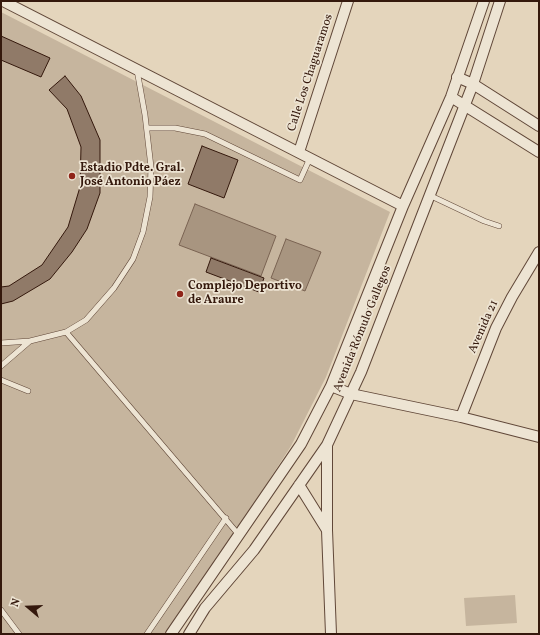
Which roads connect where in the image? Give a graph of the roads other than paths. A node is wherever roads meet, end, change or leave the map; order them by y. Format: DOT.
graph roads {
  1 [pos="3,1"];
  2 [pos="348,1"];
  3 [pos="484,1"];
  4 [pos="500,1"];
  5 [pos="137,70"];
  6 [pos="457,77"];
  7 [pos="473,84"];
  8 [pos="451,97"];
  9 [pos="464,105"];
  10 [pos="539,126"];
  11 [pos="147,128"];
  12 [pos="299,152"];
  13 [pos="539,152"];
  14 [pos="310,158"];
  15 [pos="429,195"];
  16 [pos="403,206"];
  17 [pos="498,226"];
  18 [pos="539,252"];
  19 [pos="66,332"];
  20 [pos="30,341"];
  21 [pos="1,343"];
  22 [pos="1,366"];
  23 [pos="1,380"];
  24 [pos="331,386"];
  25 [pos="28,391"];
  26 [pos="351,394"];
  27 [pos="461,417"];
  28 [pos="539,436"];
  29 [pos="327,445"];
  30 [pos="299,485"];
  31 [pos="226,518"];
  32 [pos="327,530"];
  33 [pos="239,535"];
  34 [pos="1,610"];
  35 [pos="18,634"];
  36 [pos="147,634"];
  37 [pos="171,634"];
  38 [pos="189,634"];
  39 [pos="331,634"];
  1 -- 5 [label="street"];
  2 -- 12 [label="street, Calle Los Chaguaramos"];
  3 -- 6 [label="street, Avenida Rómulo Gallegos"];
  4 -- 7 [label="street, Avenida Rómulo Gallegos"];
  5 -- 11 [label="lane"];
  5 -- 12 [label="street"];
  6 -- 7 [label="street"];
  6 -- 8 [label="street, Avenida Rómulo Gallegos"];
  7 -- 9 [label="street, Avenida Rómulo Gallegos"];
  7 -- 10 [label="street"];
  8 -- 9 [label="street"];
  8 -- 16 [label="street, Avenida Rómulo Gallegos"];
  9 -- 13 [label="street"];
  9 -- 15 [label="street, Avenida Rómulo Gallegos"];
  11 -- 14 [label="lane"];
  11 -- 19 [label="lane"];
  12 -- 14 [label="street"];
  14 -- 16 [label="street"];
  15 -- 17 [label="lane"];
  15 -- 26 [label="street, Avenida Rómulo Gallegos"];
  16 -- 24 [label="street, Avenida Rómulo Gallegos"];
  18 -- 27 [label="street, Avenida 21"];
  19 -- 20 [label="lane"];
  19 -- 31 [label="lane"];
  20 -- 21 [label="lane"];
  20 -- 22 [label="lane"];
  23 -- 25 [label="lane"];
  24 -- 26 [label="street"];
  24 -- 33 [label="street, Avenida Rómulo Gallegos"];
  26 -- 27 [label="street"];
  26 -- 29 [label="street, Avenida Rómulo Gallegos"];
  27 -- 28 [label="street"];
  29 -- 30 [label="street, Avenida Rómulo Gallegos"];
  29 -- 32 [label="street"];
  30 -- 32 [label="street"];
  30 -- 38 [label="street, Avenida Rómulo Gallegos"];
  31 -- 33 [label="lane"];
  31 -- 36 [label="lane"];
  32 -- 39 [label="street"];
  33 -- 37 [label="street, Avenida Rómulo Gallegos"];
  34 -- 35 [label="lane"];
}
